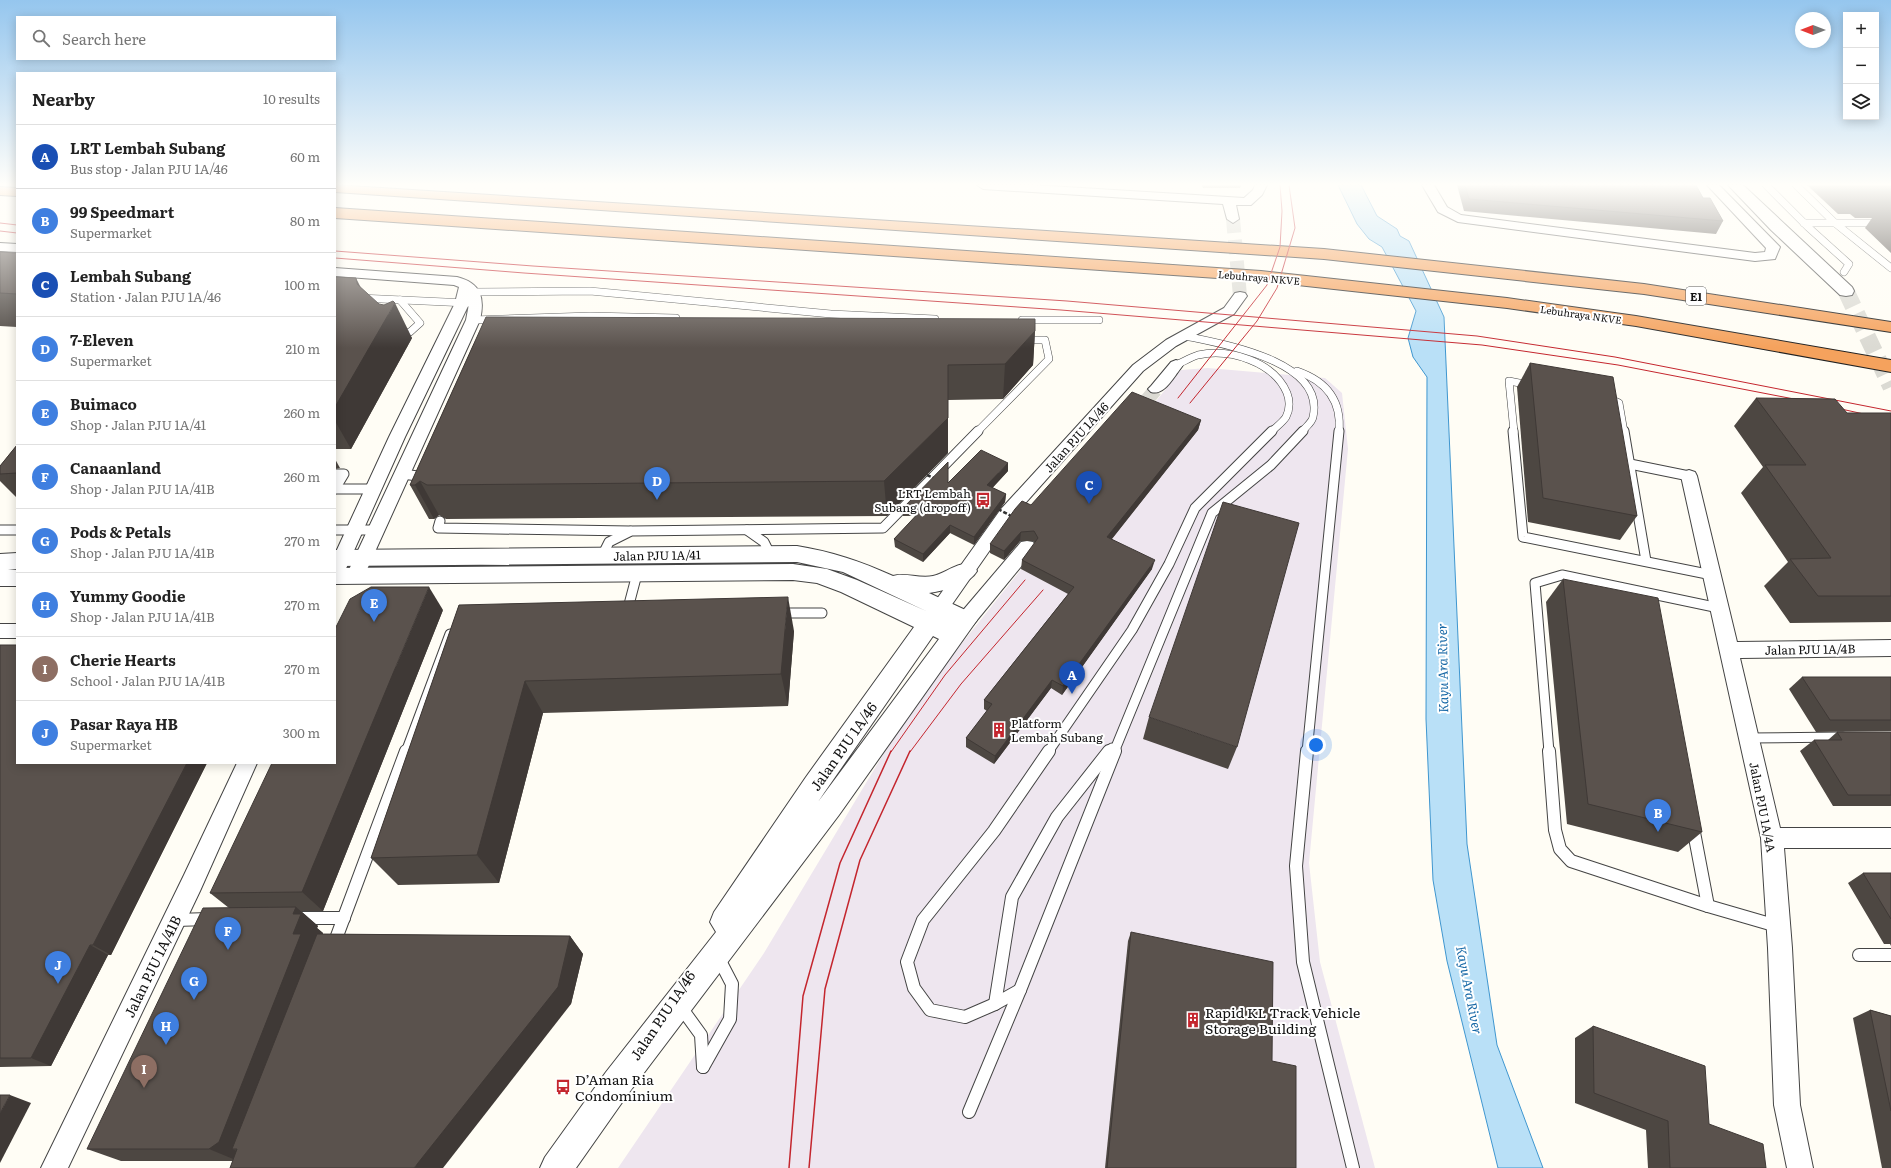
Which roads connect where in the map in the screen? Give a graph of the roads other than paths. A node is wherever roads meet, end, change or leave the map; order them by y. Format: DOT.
graph roads {
  1 [pos="725,240"];
  2 [pos="1107,240"];
  3 [pos="1622,240"];
  4 [pos="1767,240"];
  5 [pos="1791,240"];
  6 [pos="1808,240"];
  7 [pos="1823,240"];
  8 [pos="1856,240"];
  9 [pos="0,247"];
  10 [pos="16,248"];
  11 [pos="1891,268"];
  12 [pos="336,272"];
  13 [pos="1844,272"];
  14 [pos="470,296"];
  15 [pos="1240,296"];
  16 [pos="350,297"];
  17 [pos="397,300"];
  18 [pos="384,306"];
  19 [pos="472,320"];
  20 [pos="945,320"];
  21 [pos="1014,320"];
  22 [pos="1099,320"];
  23 [pos="680,324"];
  24 [pos="1891,327"];
  25 [pos="394,330"];
  26 [pos="1185,336"];
  27 [pos="1013,340"];
  28 [pos="1277,363"];
  29 [pos="1176,365"];
  30 [pos="1891,366"];
  31 [pos="1541,386"];
  32 [pos="1156,390"];
  33 [pos="1595,395"];
  34 [pos="1630,464"];
  35 [pos="336,474"];
  36 [pos="402,474"];
  37 [pos="435,476"];
  38 [pos="1689,476"];
  39 [pos="336,489"];
  40 [pos="374,489"];
  41 [pos="440,521"];
  42 [pos="0,530"];
  43 [pos="16,530"];
  44 [pos="336,530"];
  45 [pos="376,530"];
  46 [pos="747,530"];
  47 [pos="354,531"];
  48 [pos="631,531"];
  49 [pos="1027,547"];
  50 [pos="770,554"];
  51 [pos="602,556"];
  52 [pos="16,561"];
  53 [pos="1646,561"];
  54 [pos="0,562"];
  55 [pos="344,567"];
  56 [pos="966,571"];
  57 [pos="637,574"];
  58 [pos="1712,575"];
  59 [pos="0,578"];
  60 [pos="16,578"];
  61 [pos="879,580"];
  62 [pos="1719,608"];
  63 [pos="627,612"];
  64 [pos="768,613"];
  65 [pos="822,613"];
  66 [pos="934,615"];
  67 [pos="454,623"];
  68 [pos="961,628"];
  69 [pos="0,631"];
  70 [pos="16,631"];
  71 [pos="1891,648"];
  72 [pos="1729,650"];
  73 [pos="1852,737"];
  74 [pos="1749,738"];
  75 [pos="1119,739"];
  76 [pos="248,764"];
  77 [pos="1692,820"];
  78 [pos="1772,838"];
  79 [pos="1891,838"];
  80 [pos="1708,906"];
  81 [pos="283,918"];
  82 [pos="344,918"];
  83 [pos="221,919"];
  84 [pos="175,920"];
  85 [pos="1779,926"];
  86 [pos="331,954"];
  87 [pos="716,954"];
  88 [pos="1859,955"];
  89 [pos="1891,955"];
  90 [pos="1020,990"];
  91 [pos="678,1003"];
  92 [pos="995,1004"];
  93 [pos="617,1083"];
  94 [pos="969,1112"];
  95 [pos="54,1168"];
  96 [pos="556,1168"];
  97 [pos="1353,1168"];
  98 [pos="1800,1168"];
  1 -- 30 [label="highway, Lebuhraya NKVE"];
  2 -- 24 [label="highway, E1"];
  3 -- 4 [label="street"];
  5 -- 13 [label="street"];
  6 -- 13 [label="street"];
  7 -- 13 [label="lane"];
  8 -- 11 [label="lane"];
  9 -- 10 [label="street"];
  12 -- 14 [label="street"];
  14 -- 17 [label="lane"];
  14 -- 19 [label="street"];
  14 -- 20 [label="lane"];
  14 -- 40 [label="street"];
  15 -- 26 [label="street, Jalan PJU 1A/46"];
  16 -- 17 [label="lane"];
  17 -- 18 [label="lane"];
  17 -- 25 [label="lane"];
  19 -- 23 [label="lane"];
  19 -- 36 [label="street"];
  21 -- 22 [label="lane"];
  26 -- 28 [label="lane"];
  26 -- 56 [label="street, Jalan PJU 1A/46"];
  27 -- 46 [label="lane"];
  28 -- 75 [label="lane"];
  28 -- 97 [label="lane"];
  29 -- 32 [label="street"];
  29 -- 92 [label="lane"];
  31 -- 53 [label="lane"];
  33 -- 34 [label="lane"];
  34 -- 38 [label="lane"];
  34 -- 53 [label="lane"];
  35 -- 39 [label="lane"];
  36 -- 37 [label="lane"];
  36 -- 45 [label="street"];
  38 -- 58 [label="street, Jalan PJU 1A/4A"];
  39 -- 40 [label="lane"];
  40 -- 47 [label="street"];
  41 -- 48 [label="lane"];
  42 -- 43 [label="lane"];
  44 -- 47 [label="lane"];
  45 -- 47 [label="lane"];
  45 -- 55 [label="street"];
  46 -- 48 [label="lane"];
  46 -- 50 [label="lane"];
  47 -- 55 [label="street"];
  48 -- 51 [label="lane"];
  49 -- 68 [label="street, Jalan PJU 1A/46"];
  50 -- 51 [label="street, Jalan PJU 1A/41"];
  50 -- 61 [label="street, Jalan PJU 1A/41"];
  51 -- 55 [label="street, Jalan PJU 1A/41"];
  52 -- 54 [label="street"];
  53 -- 58 [label="lane"];
  55 -- 57 [label="street, Jalan PJU 1A/41"];
  56 -- 61 [label="street"];
  56 -- 66 [label="street, Jalan PJU 1A/46"];
  57 -- 63 [label="lane"];
  57 -- 66 [label="street, Jalan PJU 1A/41"];
  58 -- 62 [label="street, Jalan PJU 1A/4A"];
  59 -- 60 [label="street"];
  61 -- 66 [label="street, Jalan PJU 1A/41"];
  62 -- 72 [label="street, Jalan PJU 1A/4A"];
  62 -- 80 [label="lane"];
  64 -- 65 [label="lane"];
  66 -- 68 [label="street, Jalan PJU 1A/41"];
  66 -- 93 [label="street, Jalan PJU 1A/46"];
  67 -- 82 [label="lane"];
  68 -- 87 [label="street, Jalan PJU 1A/46"];
  69 -- 70 [label="street"];
  71 -- 72 [label="street, Jalan PJU 1A/4B"];
  72 -- 74 [label="street, Jalan PJU 1A/4A"];
  73 -- 74 [label="lane"];
  74 -- 78 [label="street, Jalan PJU 1A/4A"];
  75 -- 90 [label="lane"];
  75 -- 92 [label="lane"];
  76 -- 84 [label="street, Jalan PJU 1A/41B"];
  77 -- 80 [label="lane"];
  78 -- 79 [label="street"];
  78 -- 85 [label="street, Jalan PJU 1A/4A"];
  80 -- 85 [label="lane"];
  81 -- 82 [label="lane"];
  82 -- 86 [label="lane"];
  83 -- 84 [label="lane"];
  84 -- 95 [label="street, Jalan PJU 1A/41B"];
  85 -- 98 [label="street, Jalan PJU 1A/4A"];
  87 -- 91 [label="street, Jalan PJU 1A/46"];
  87 -- 91 [label="lane"];
  88 -- 89 [label="lane"];
  90 -- 92 [label="lane"];
  90 -- 94 [label="lane"];
  91 -- 93 [label="street, Jalan PJU 1A/46"];
  93 -- 96 [label="street"];
}
